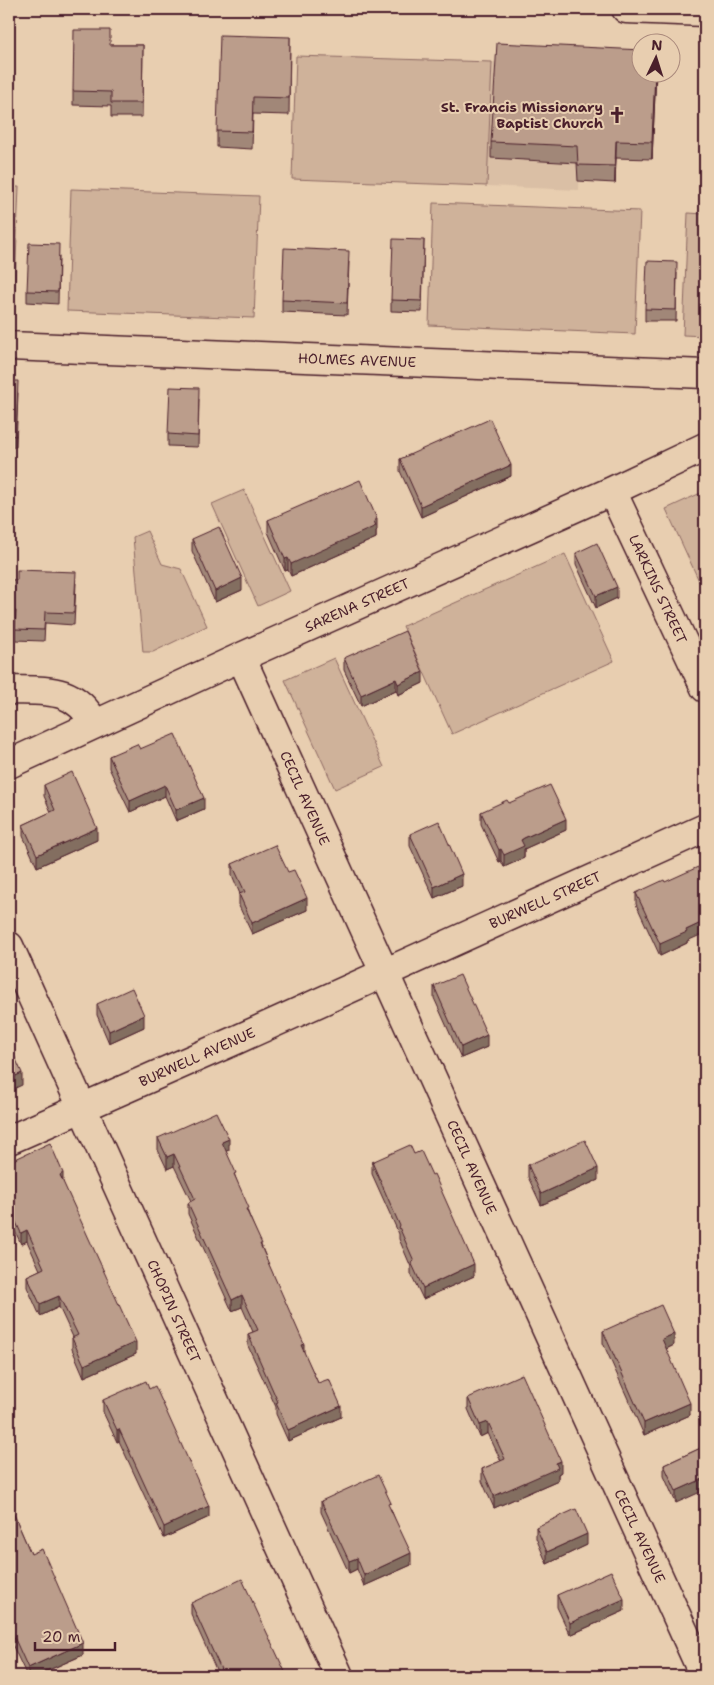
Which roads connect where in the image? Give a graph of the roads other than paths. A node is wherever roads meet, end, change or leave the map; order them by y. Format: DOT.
graph roads {
  1 [pos="626,9"];
  2 [pos="705,12"];
  3 [pos="9,346"];
  4 [pos="705,374"];
  5 [pos="705,447"];
  6 [pos="612,491"];
  7 [pos="241,657"];
  8 [pos="705,688"];
  9 [pos="9,690"];
  10 [pos="95,724"];
  11 [pos="9,764"];
  12 [pos="705,828"];
  13 [pos="9,946"];
  14 [pos="384,972"];
  15 [pos="82,1107"];
  16 [pos="9,1140"];
  17 [pos="339,1676"];
  18 [pos="704,1676"];
  1 -- 2 [label="street"];
  3 -- 4 [label="street, HOLMES AVENUE"];
  5 -- 6 [label="street, SARENA STREET"];
  6 -- 7 [label="street, SARENA STREET"];
  6 -- 8 [label="street, LARKINS STREET"];
  7 -- 10 [label="street, SARENA STREET"];
  7 -- 14 [label="street, CECIL AVENUE"];
  9 -- 10 [label="street"];
  10 -- 11 [label="street, SARENA STREET"];
  12 -- 14 [label="street, BURWELL STREET"];
  13 -- 15 [label="street, CHOPIN STREET"];
  14 -- 15 [label="street, BURWELL AVENUE"];
  14 -- 18 [label="street, CECIL AVENUE"];
  15 -- 16 [label="street, BURWELL AVENUE"];
  15 -- 17 [label="street, CHOPIN STREET"];
}
